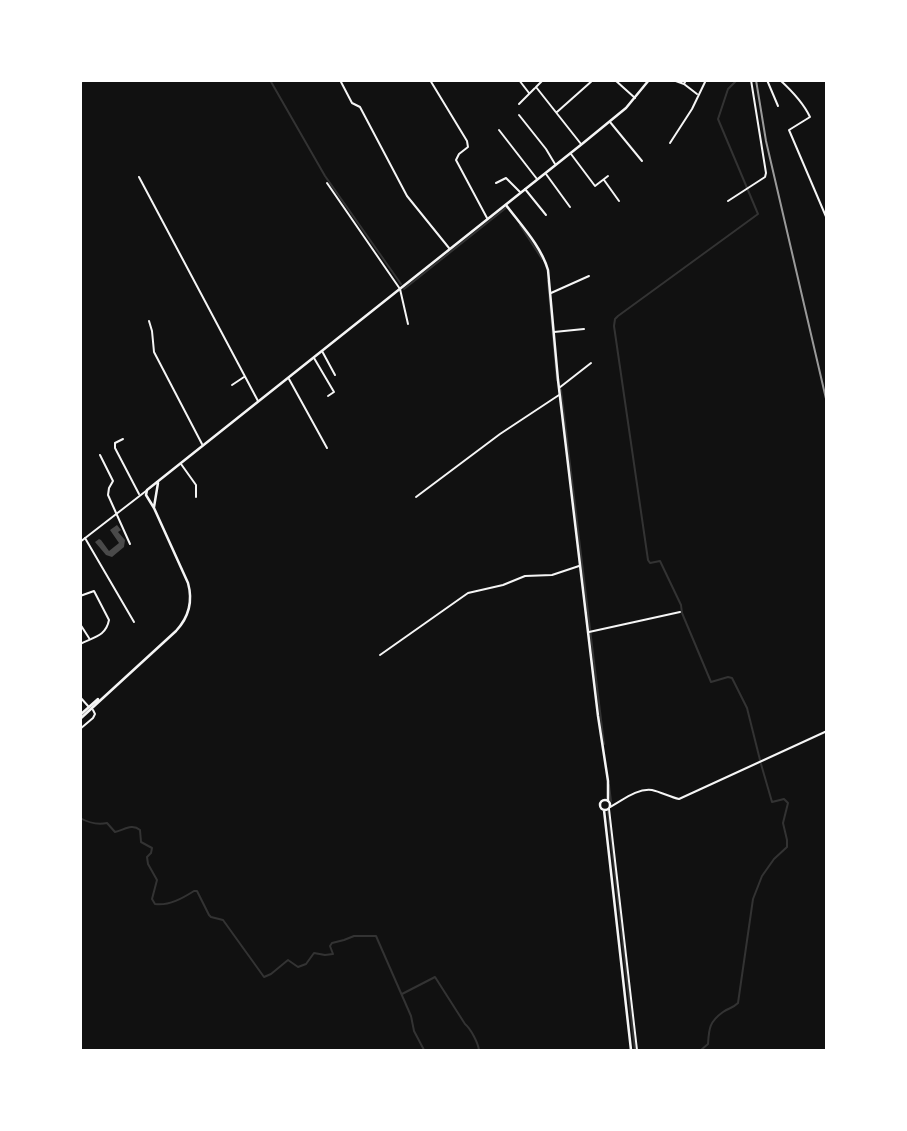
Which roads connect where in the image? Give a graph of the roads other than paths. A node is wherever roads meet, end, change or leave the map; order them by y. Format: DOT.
graph roads {
  1 [pos="340,80"];
  2 [pos="430,80"];
  3 [pos="519,80"];
  4 [pos="543,80"];
  5 [pos="593,80"];
  6 [pos="615,80"];
  7 [pos="673,80"];
  8 [pos="686,80"];
  9 [pos="706,80"];
  10 [pos="751,80"];
  11 [pos="767,80"];
  12 [pos="780,80"];
  13 [pos="648,81"];
  14 [pos="684,84"];
  15 [pos="536,87"];
  16 [pos="529,94"];
  17 [pos="698,95"];
  18 [pos="635,99"];
  19 [pos="519,104"];
  20 [pos="778,106"];
  21 [pos="556,113"];
  22 [pos="519,115"];
  23 [pos="610,121"];
  24 [pos="499,130"];
  25 [pos="670,143"];
  26 [pos="582,144"];
  27 [pos="570,153"];
  28 [pos="642,161"];
  29 [pos="556,164"];
  30 [pos="545,173"];
  31 [pos="608,176"];
  32 [pos="139,177"];
  33 [pos="537,179"];
  34 [pos="604,180"];
  35 [pos="327,183"];
  36 [pos="496,183"];
  37 [pos="525,189"];
  38 [pos="520,193"];
  39 [pos="619,201"];
  40 [pos="729,201"];
  41 [pos="506,205"];
  42 [pos="570,207"];
  43 [pos="546,215"];
  44 [pos="488,219"];
  45 [pos="827,219"];
  46 [pos="450,249"];
  47 [pos="589,276"];
  48 [pos="400,289"];
  49 [pos="550,293"];
  50 [pos="149,321"];
  51 [pos="408,324"];
  52 [pos="584,330"];
  53 [pos="554,332"];
  54 [pos="322,351"];
  55 [pos="314,357"];
  56 [pos="591,363"];
  57 [pos="335,375"];
  58 [pos="245,376"];
  59 [pos="288,377"];
  60 [pos="232,385"];
  61 [pos="559,388"];
  62 [pos="560,394"];
  63 [pos="328,396"];
  64 [pos="258,401"];
  65 [pos="123,439"];
  66 [pos="203,445"];
  67 [pos="327,448"];
  68 [pos="100,455"];
  69 [pos="180,463"];
  70 [pos="159,480"];
  71 [pos="148,489"];
  72 [pos="157,492"];
  73 [pos="139,496"];
  74 [pos="196,496"];
  75 [pos="148,497"];
  76 [pos="155,497"];
  77 [pos="416,497"];
  78 [pos="154,508"];
  79 [pos="116,513"];
  80 [pos="85,538"];
  81 [pos="80,542"];
  82 [pos="130,544"];
  83 [pos="580,566"];
  84 [pos="81,596"];
  85 [pos="680,612"];
  86 [pos="134,622"];
  87 [pos="80,624"];
  88 [pos="588,632"];
  89 [pos="90,639"];
  90 [pos="80,644"];
  91 [pos="380,655"];
  92 [pos="80,697"];
  93 [pos="87,709"];
  94 [pos="93,710"];
  95 [pos="80,718"];
  96 [pos="80,729"];
  97 [pos="827,731"];
  98 [pos="608,801"];
  99 [pos="608,809"];
  100 [pos="631,1051"];
  101 [pos="637,1051"];
  1 -- 46 [label="street"];
  2 -- 44 [label="street"];
  3 -- 16 [label="street"];
  4 -- 15 [label="street"];
  5 -- 21 [label="street"];
  6 -- 18 [label="street"];
  7 -- 14 [label="street"];
  8 -- 14 [label="street"];
  9 -- 17 [label="street"];
  10 -- 40 [label="street"];
  11 -- 20 [label="street"];
  12 -- 45 [label="street"];
  13 -- 18 [label="main road"];
  14 -- 17 [label="street"];
  15 -- 16 [label="street"];
  15 -- 21 [label="street"];
  16 -- 19 [label="street"];
  17 -- 25 [label="street"];
  18 -- 23 [label="main road"];
  21 -- 26 [label="street"];
  22 -- 29 [label="street"];
  23 -- 26 [label="main road"];
  23 -- 28 [label="street"];
  24 -- 33 [label="street"];
  26 -- 27 [label="main road"];
  27 -- 29 [label="main road"];
  27 -- 34 [label="street"];
  29 -- 30 [label="main road"];
  30 -- 33 [label="main road"];
  30 -- 42 [label="street"];
  31 -- 34 [label="street"];
  32 -- 58 [label="street"];
  33 -- 37 [label="main road"];
  34 -- 39 [label="street"];
  35 -- 48 [label="street"];
  36 -- 38 [label="street"];
  37 -- 38 [label="main road"];
  37 -- 43 [label="street"];
  38 -- 41 [label="main road"];
  41 -- 44 [label="main road"];
  41 -- 49 [label="main road"];
  44 -- 46 [label="main road"];
  46 -- 48 [label="main road"];
  47 -- 49 [label="street"];
  48 -- 51 [label="street"];
  48 -- 54 [label="main road"];
  49 -- 53 [label="main road"];
  50 -- 66 [label="street"];
  52 -- 53 [label="street"];
  53 -- 61 [label="main road"];
  54 -- 55 [label="main road"];
  54 -- 57 [label="street"];
  55 -- 59 [label="main road"];
  55 -- 63 [label="street"];
  56 -- 61 [label="street"];
  58 -- 60 [label="street"];
  58 -- 64 [label="street"];
  59 -- 64 [label="main road"];
  59 -- 67 [label="street"];
  61 -- 62 [label="main road"];
  62 -- 77 [label="street"];
  62 -- 83 [label="main road"];
  64 -- 66 [label="main road"];
  65 -- 73 [label="street"];
  66 -- 69 [label="main road"];
  68 -- 79 [label="street"];
  69 -- 70 [label="main road"];
  69 -- 74 [label="street"];
  70 -- 71 [label="main road"];
  70 -- 72 [label="main road"];
  71 -- 72 [label="main road"];
  71 -- 73 [label="street"];
  71 -- 75 [label="main road"];
  72 -- 76 [label="main road"];
  73 -- 75 [label="street"];
  73 -- 79 [label="street"];
  75 -- 76 [label="main road"];
  75 -- 78 [label="main road"];
  76 -- 78 [label="main road"];
  78 -- 93 [label="main road"];
  79 -- 80 [label="street"];
  79 -- 82 [label="street"];
  80 -- 81 [label="street"];
  80 -- 86 [label="street"];
  83 -- 88 [label="main road"];
  83 -- 91 [label="street"];
  84 -- 89 [label="street"];
  85 -- 88 [label="street"];
  87 -- 89 [label="street"];
  88 -- 98 [label="main road"];
  89 -- 90 [label="street"];
  92 -- 93 [label="street"];
  93 -- 95 [label="main road"];
  94 -- 96 [label="street"];
  97 -- 99 [label="street"];
  98 -- 99 [label="main road"];
  98 -- 99 [label="main road"];
  99 -- 100 [label="main road"];
  99 -- 101 [label="street"];
}
